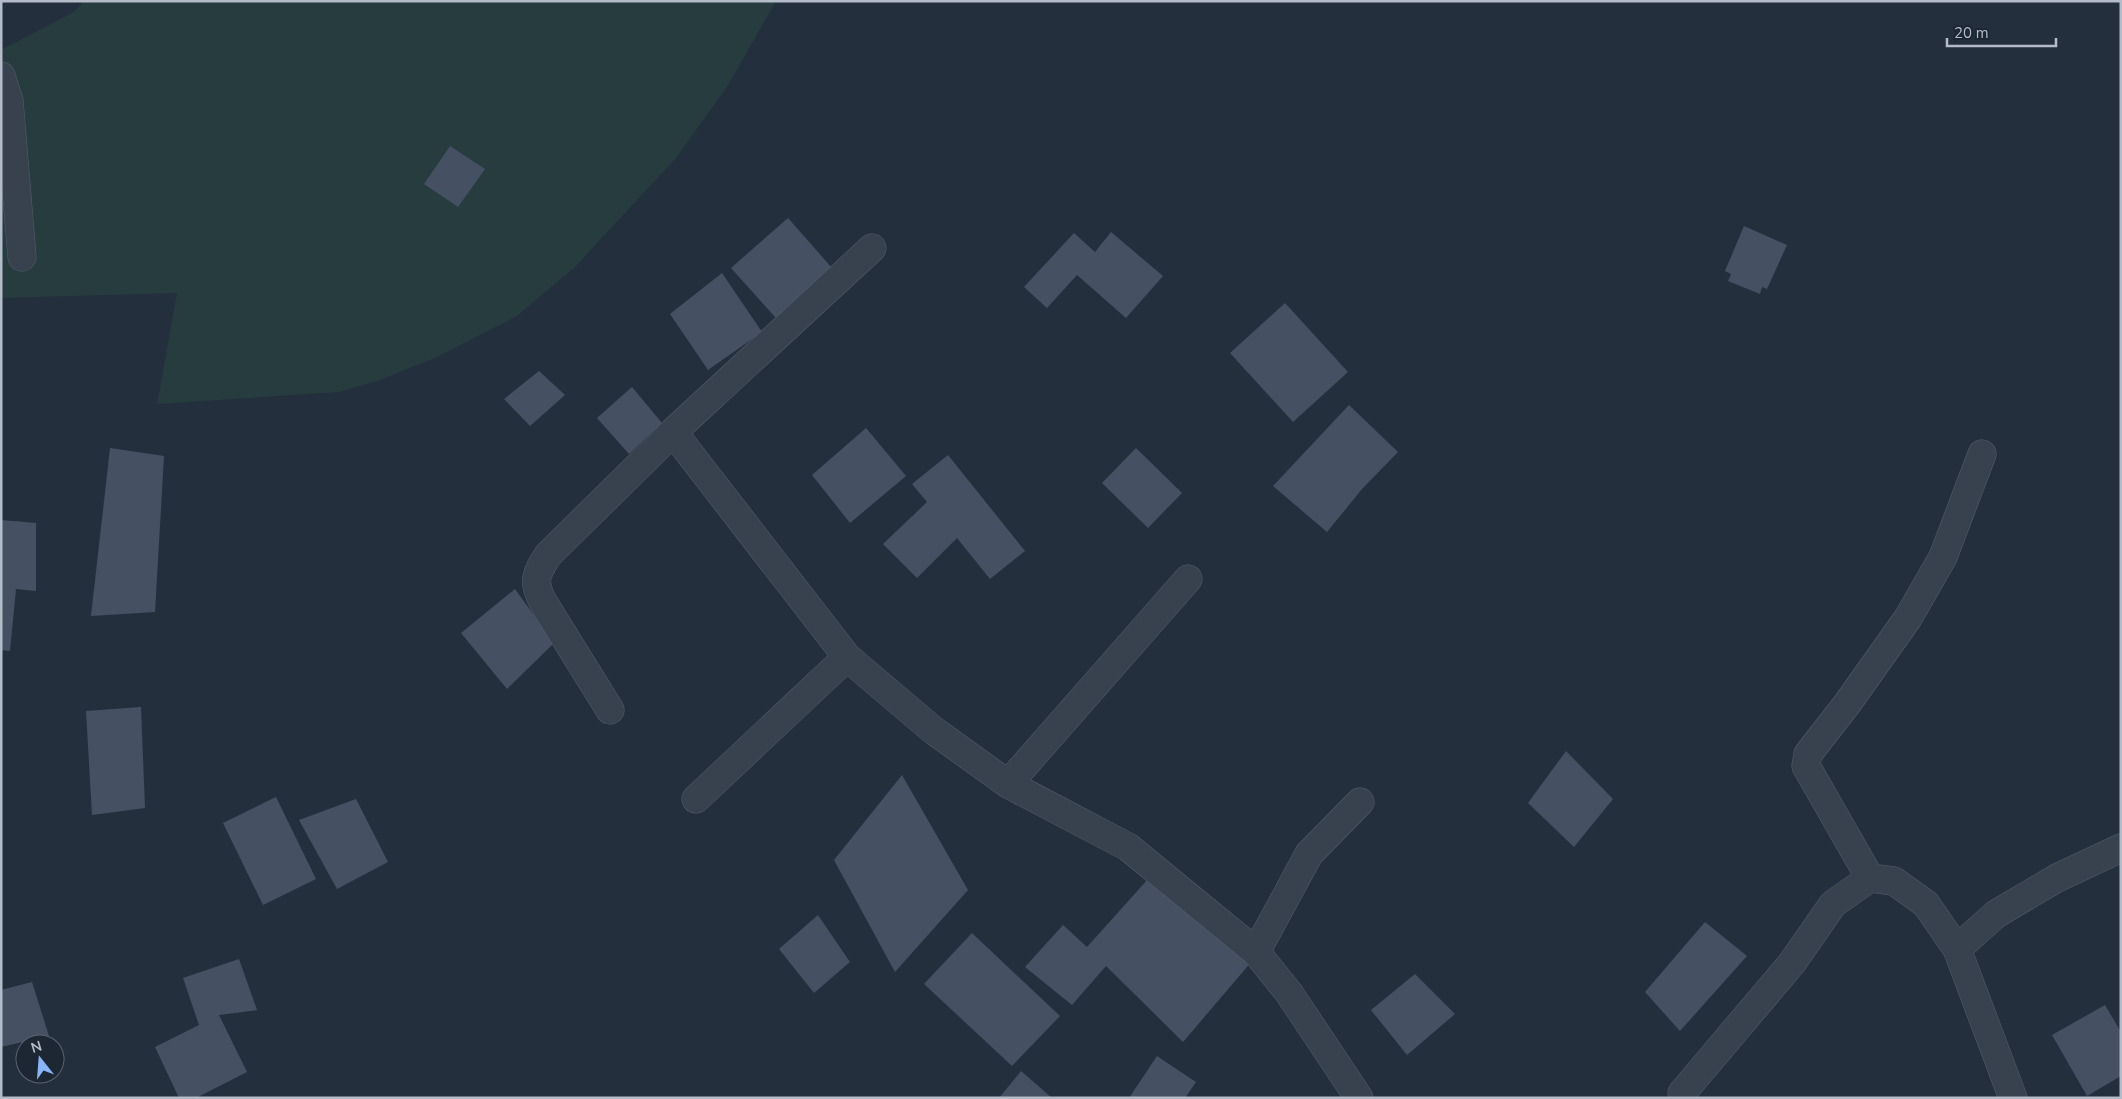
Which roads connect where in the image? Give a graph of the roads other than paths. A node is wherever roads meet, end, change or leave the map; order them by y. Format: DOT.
graph roads {
  1 [pos="1,76"];
  2 [pos="872,248"];
  3 [pos="22,257"];
  4 [pos="673,432"];
  5 [pos="1982,454"];
  6 [pos="1188,579"];
  7 [pos="847,657"];
  8 [pos="610,710"];
  9 [pos="1008,784"];
  10 [pos="696,800"];
  11 [pos="1360,802"];
  12 [pos="2121,848"];
  13 [pos="1870,878"];
  14 [pos="1957,950"];
  15 [pos="1256,952"];
  16 [pos="1682,1094"];
  17 [pos="1359,1098"];
  18 [pos="2013,1098"];
  1 -- 3 [label="street"];
  2 -- 4 [label="street"];
  4 -- 7 [label="street"];
  4 -- 8 [label="street"];
  5 -- 13 [label="street"];
  6 -- 9 [label="street"];
  7 -- 9 [label="street"];
  7 -- 10 [label="street"];
  9 -- 15 [label="street"];
  11 -- 15 [label="street"];
  12 -- 14 [label="street"];
  13 -- 14 [label="street"];
  13 -- 16 [label="street"];
  14 -- 18 [label="street"];
  15 -- 17 [label="street"];
}
